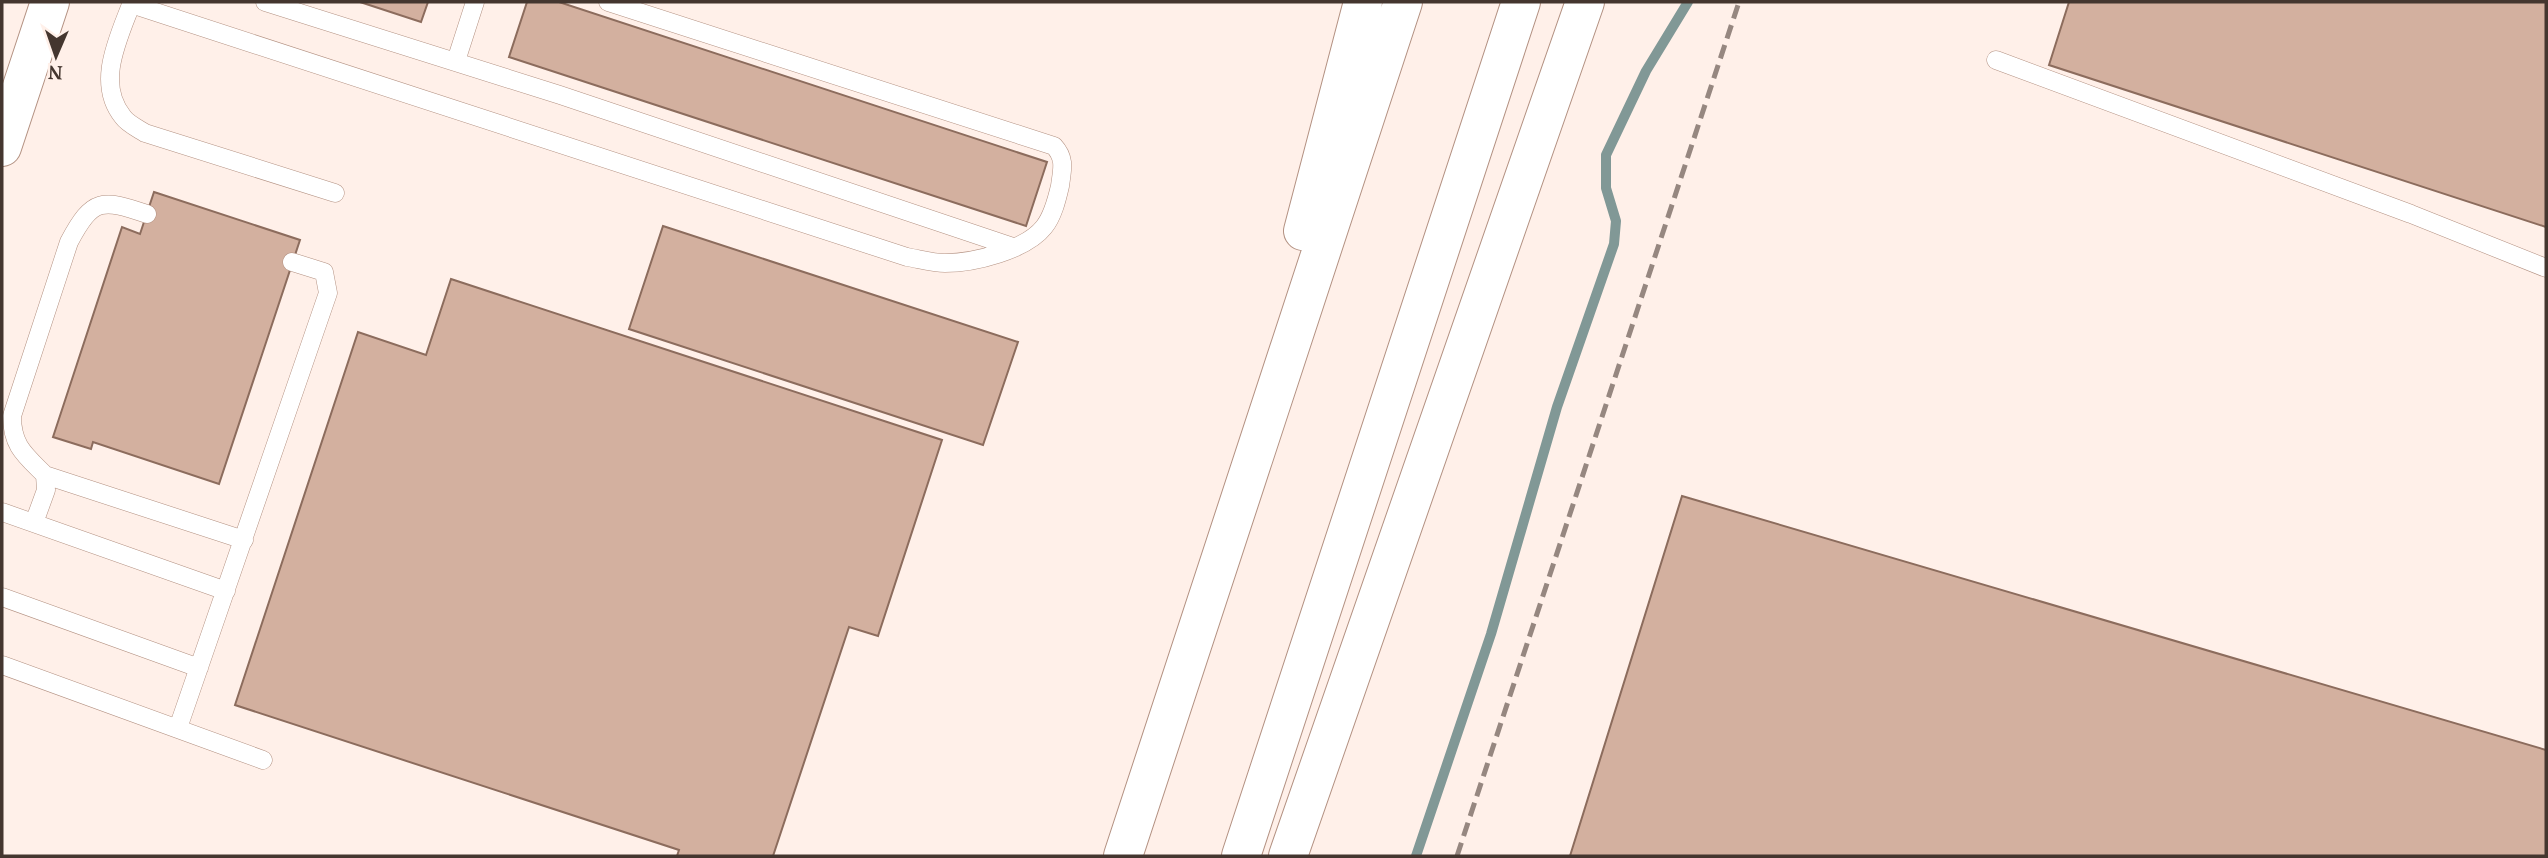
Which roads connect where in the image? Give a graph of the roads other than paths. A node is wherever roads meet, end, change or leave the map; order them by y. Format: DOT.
graph roads {
  1 [pos="50,2"];
  2 [pos="265,2"];
  3 [pos="475,2"];
  4 [pos="608,2"];
  5 [pos="1363,2"];
  6 [pos="1403,2"];
  7 [pos="1521,2"];
  8 [pos="1585,2"];
  9 [pos="132,3"];
  10 [pos="1996,60"];
  11 [pos="456,61"];
  12 [pos="2,147"];
  13 [pos="335,193"];
  14 [pos="147,214"];
  15 [pos="1013,247"];
  16 [pos="292,262"];
  17 [pos="2546,268"];
  18 [pos="45,475"];
  19 [pos="2,512"];
  20 [pos="1232,522"];
  21 [pos="34,523"];
  22 [pos="244,540"];
  23 [pos="226,591"];
  24 [pos="2,597"];
  25 [pos="2,665"];
  26 [pos="199,668"];
  27 [pos="178,729"];
  28 [pos="263,760"];
  29 [pos="1123,856"];
  30 [pos="1241,856"];
  31 [pos="1288,856"];
  1 -- 12 [label="main road"];
  2 -- 11 [label="lane"];
  3 -- 11 [label="lane"];
  4 -- 15 [label="lane"];
  5 -- 20 [label="main road"];
  6 -- 20 [label="main road"];
  7 -- 30 [label="main road"];
  8 -- 31 [label="main road"];
  9 -- 13 [label="lane"];
  9 -- 15 [label="lane"];
  10 -- 17 [label="lane"];
  11 -- 15 [label="lane"];
  14 -- 18 [label="lane"];
  16 -- 22 [label="lane"];
  18 -- 21 [label="lane"];
  18 -- 22 [label="lane"];
  19 -- 21 [label="lane"];
  20 -- 29 [label="main road"];
  21 -- 23 [label="lane"];
  22 -- 23 [label="lane"];
  23 -- 26 [label="lane"];
  24 -- 26 [label="lane"];
  25 -- 27 [label="lane"];
  26 -- 27 [label="lane"];
  27 -- 28 [label="lane"];
}
